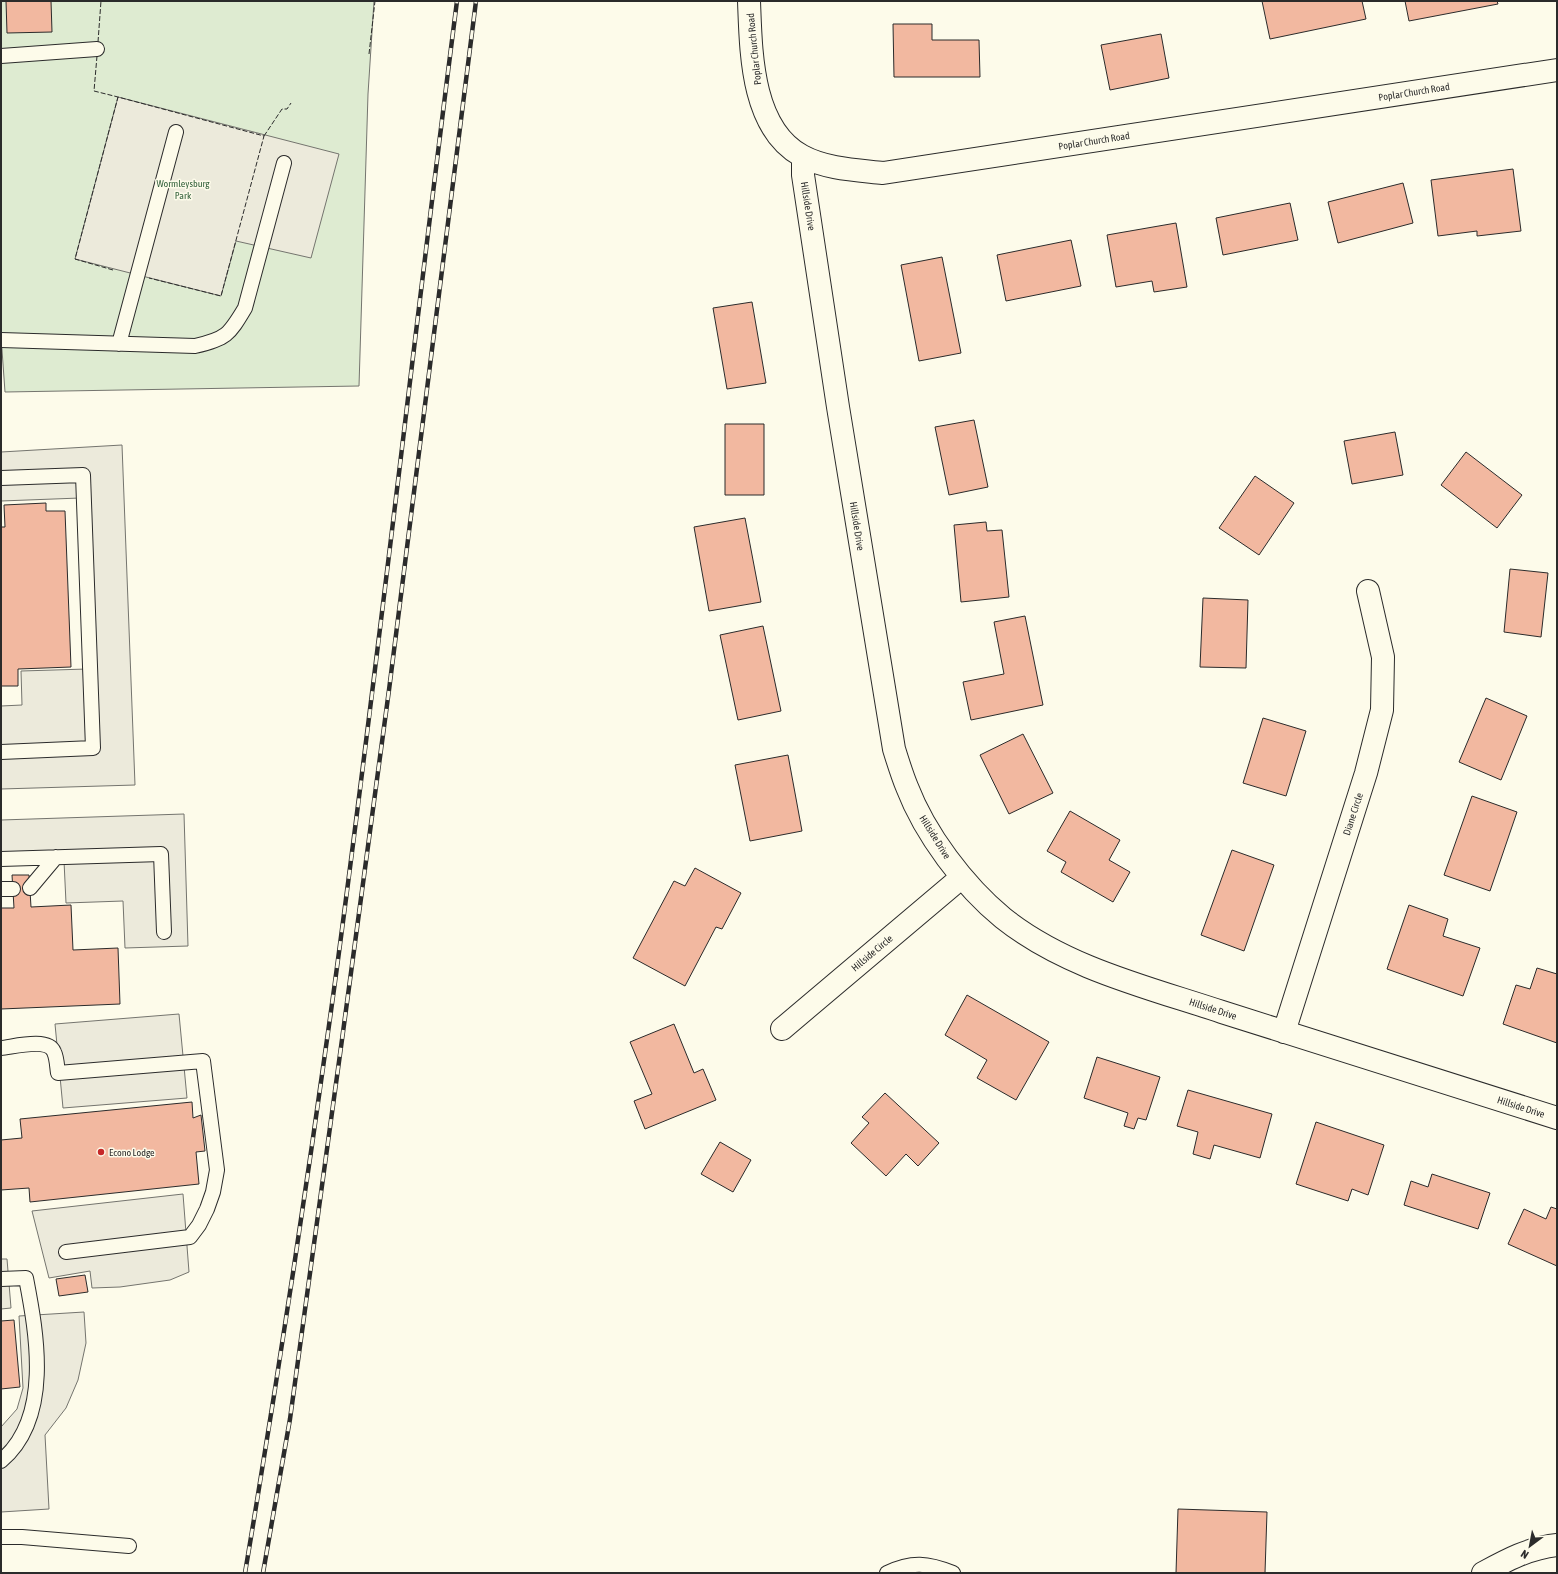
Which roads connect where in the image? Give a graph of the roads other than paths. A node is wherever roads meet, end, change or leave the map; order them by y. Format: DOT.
graph roads {
  1 [pos="749,1"];
  2 [pos="97,49"];
  3 [pos="1,56"];
  4 [pos="1557,70"];
  5 [pos="176,132"];
  6 [pos="803,157"];
  7 [pos="284,163"];
  8 [pos="1,340"];
  9 [pos="119,344"];
  10 [pos="1,478"];
  11 [pos="1368,591"];
  12 [pos="1,752"];
  13 [pos="56,857"];
  14 [pos="1,859"];
  15 [pos="962,877"];
  16 [pos="30,888"];
  17 [pos="164,932"];
  18 [pos="782,1029"];
  19 [pos="1284,1032"];
  20 [pos="1,1048"];
  21 [pos="1557,1118"];
  22 [pos="66,1252"];
  23 [pos="1,1279"];
  24 [pos="1,1461"];
  25 [pos="1,1537"];
  26 [pos="1557,1545"];
  27 [pos="129,1546"];
  28 [pos="887,1573"];
  29 [pos="953,1573"];
  30 [pos="1483,1573"];
  1 -- 6 [label="street, Poplar Church Road"];
  2 -- 3 [label="lane"];
  4 -- 6 [label="street, Poplar Church Road"];
  5 -- 9 [label="lane"];
  6 -- 15 [label="street, Hillside Drive"];
  7 -- 9 [label="lane"];
  8 -- 9 [label="lane"];
  10 -- 12 [label="lane"];
  11 -- 19 [label="street, Diane Circle"];
  13 -- 14 [label="lane"];
  13 -- 16 [label="lane"];
  13 -- 17 [label="lane"];
  15 -- 18 [label="street, Hillside Circle"];
  15 -- 19 [label="street, Hillside Drive"];
  19 -- 21 [label="street, Hillside Drive"];
  20 -- 22 [label="lane"];
  23 -- 24 [label="lane"];
  25 -- 27 [label="lane"];
  26 -- 30 [label="street"];
  28 -- 29 [label="lane"];
}
